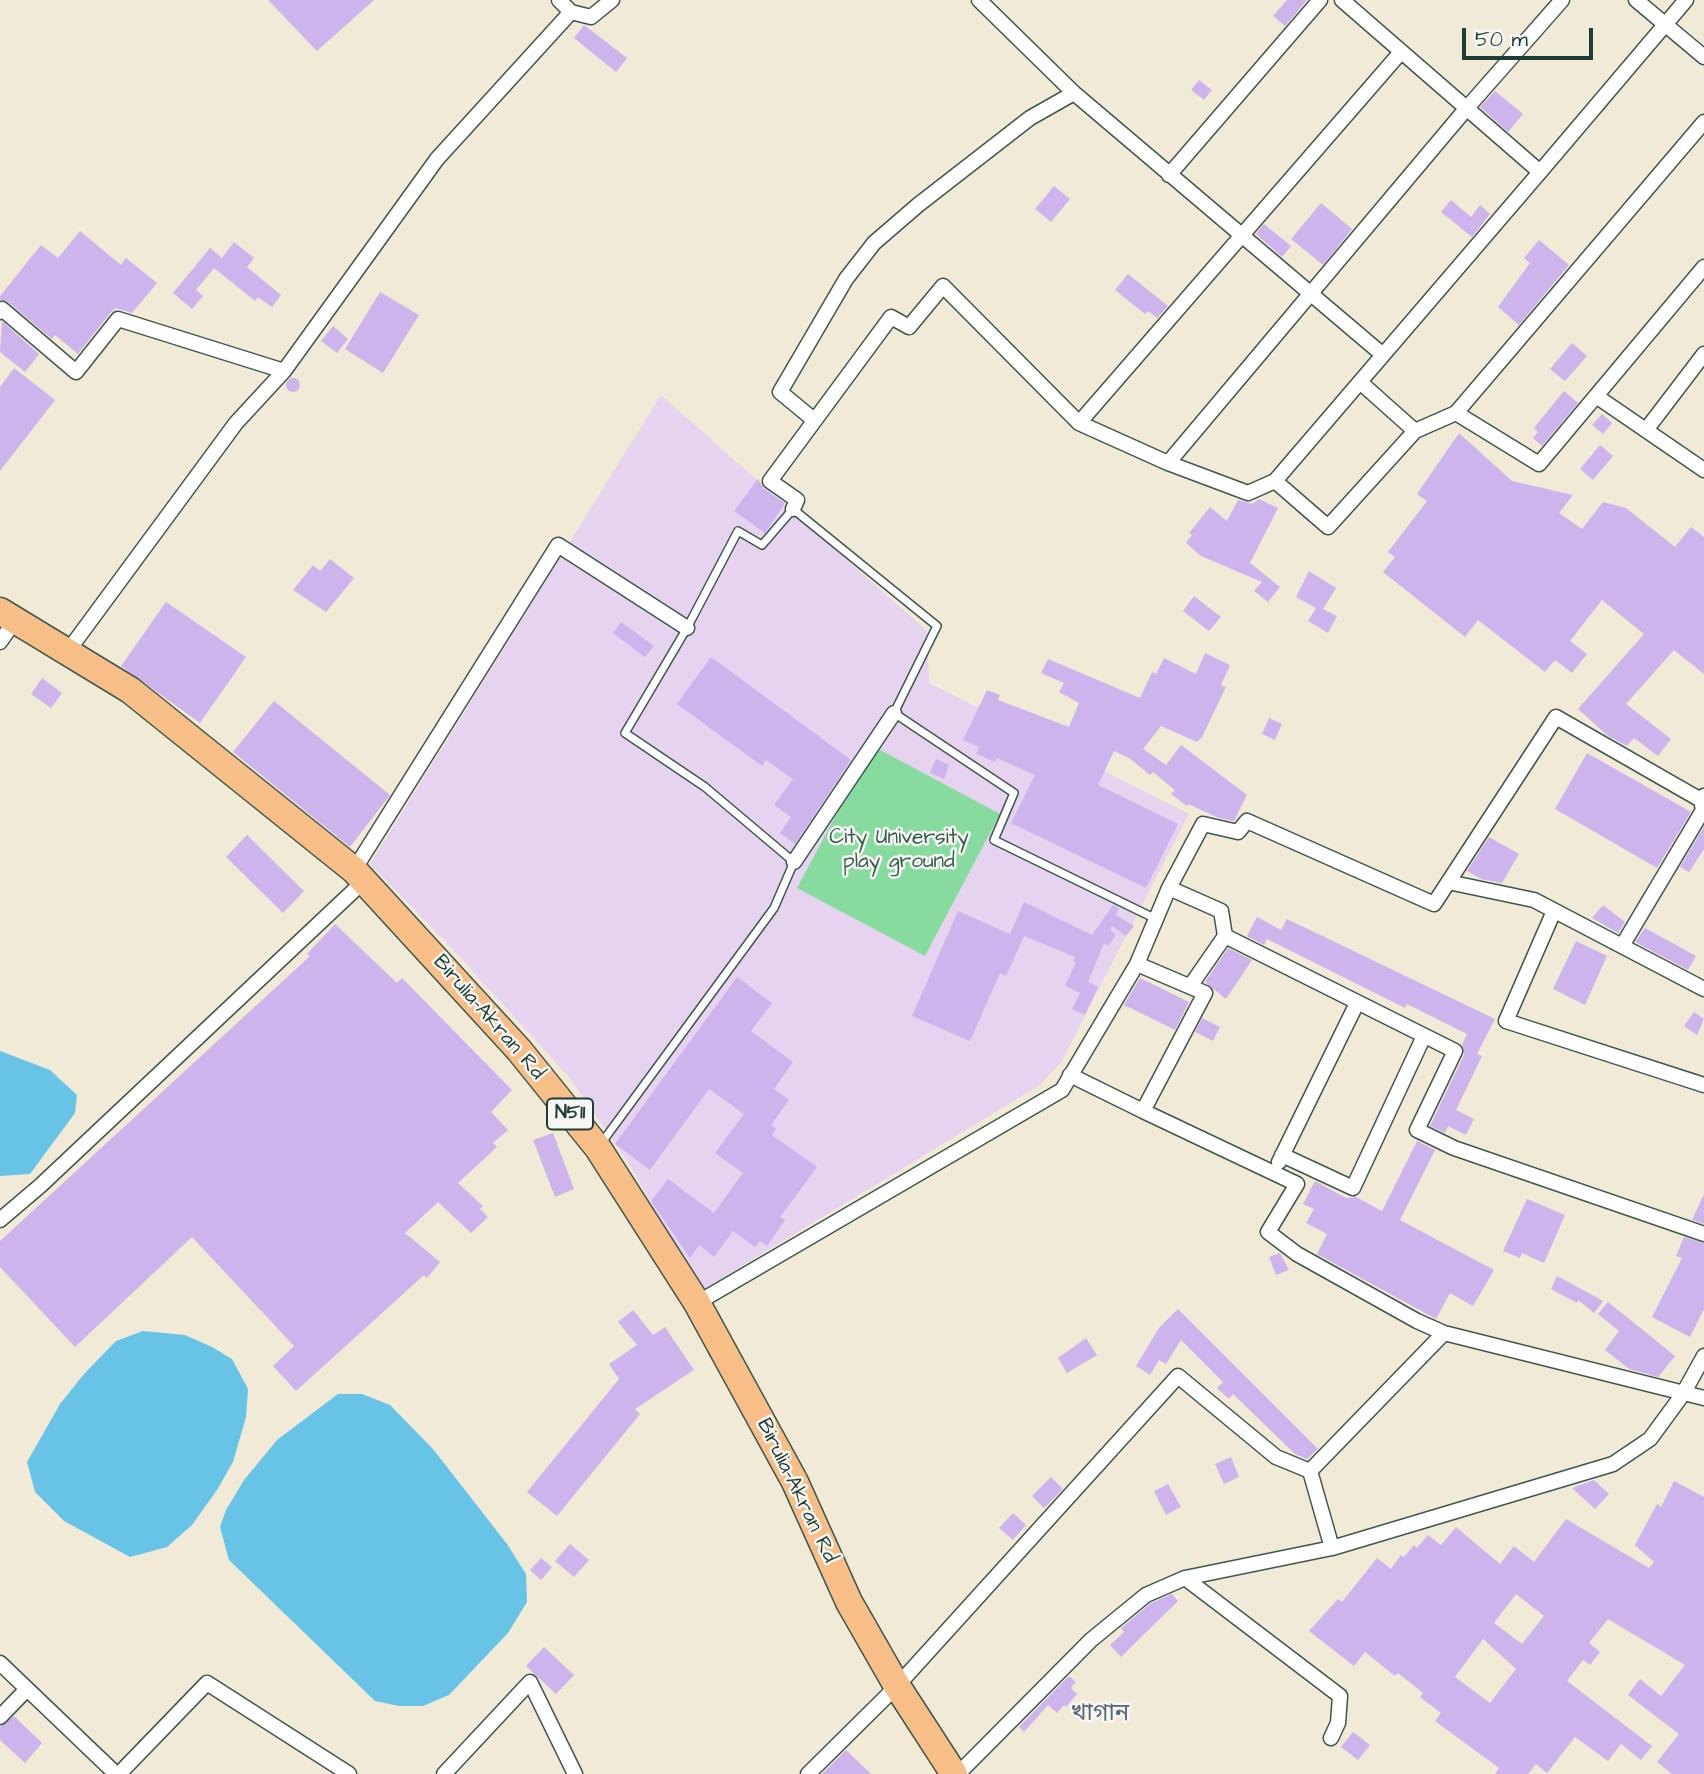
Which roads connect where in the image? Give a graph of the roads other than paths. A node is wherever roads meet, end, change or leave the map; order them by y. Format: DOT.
graph roads {
  1 [pos="559,0"];
  2 [pos="612,0"];
  3 [pos="979,0"];
  4 [pos="1320,0"];
  5 [pos="1342,0"];
  6 [pos="1562,0"];
  7 [pos="1636,0"];
  8 [pos="1686,0"];
  9 [pos="571,12"];
  10 [pos="1667,25"];
  11 [pos="1401,52"];
  12 [pos="1704,57"];
  13 [pos="1074,93"];
  14 [pos="1466,108"];
  15 [pos="1704,122"];
  16 [pos="1540,172"];
  17 [pos="1169,175"];
  18 [pos="1241,238"];
  19 [pos="1704,267"];
  20 [pos="1312,293"];
  21 [pos="0,312"];
  22 [pos="1704,354"];
  23 [pos="1383,355"];
  24 [pos="284,371"];
  25 [pos="1360,382"];
  26 [pos="1596,396"];
  27 [pos="1456,413"];
  28 [pos="814,420"];
  29 [pos="1079,423"];
  30 [pos="1646,430"];
  31 [pos="1415,431"];
  32 [pos="1168,463"];
  33 [pos="1704,470"];
  34 [pos="1275,481"];
  35 [pos="793,509"];
  36 [pos="8,615"];
  37 [pos="687,628"];
  38 [pos="0,642"];
  39 [pos="68,651"];
  40 [pos="894,713"];
  41 [pos="1702,798"];
  42 [pos="794,862"];
  43 [pos="359,876"];
  44 [pos="1448,882"];
  45 [pos="1169,888"];
  46 [pos="1553,911"];
  47 [pos="1157,920"];
  48 [pos="1225,936"];
  49 [pos="1622,946"];
  50 [pos="1137,964"];
  51 [pos="1191,985"];
  52 [pos="1704,989"];
  53 [pos="1357,1003"];
  54 [pos="1424,1036"];
  55 [pos="1070,1075"];
  56 [pos="1704,1085"];
  57 [pos="1143,1111"];
  58 [pos="598,1148"];
  59 [pos="1282,1155"];
  60 [pos="1274,1173"];
  61 [pos="0,1220"];
  62 [pos="1704,1234"];
  63 [pos="697,1303"];
  64 [pos="1444,1333"];
  65 [pos="1704,1356"];
  66 [pos="1683,1394"];
  67 [pos="1704,1398"];
  68 [pos="1310,1471"];
  69 [pos="1332,1548"];
  70 [pos="1185,1578"];
  71 [pos="0,1663"];
  72 [pos="897,1686"];
  73 [pos="27,1689"];
  74 [pos="0,1717"];
  75 [pos="1332,1738"];
  76 [pos="118,1774"];
  77 [pos="349,1774"];
  78 [pos="444,1774"];
  79 [pos="575,1774"];
  80 [pos="808,1774"];
  81 [pos="956,1774"];
  1 -- 9 [label="street"];
  2 -- 9 [label="street"];
  3 -- 13 [label="street"];
  4 -- 17 [label="street"];
  5 -- 11 [label="street"];
  6 -- 14 [label="street"];
  7 -- 10 [label="street"];
  8 -- 10 [label="street"];
  9 -- 24 [label="street"];
  10 -- 12 [label="street"];
  10 -- 16 [label="street"];
  11 -- 14 [label="street"];
  11 -- 18 [label="street"];
  13 -- 17 [label="street"];
  13 -- 28 [label="street"];
  14 -- 16 [label="street"];
  14 -- 20 [label="street"];
  15 -- 27 [label="street"];
  16 -- 23 [label="street"];
  17 -- 18 [label="street"];
  18 -- 20 [label="street"];
  18 -- 29 [label="street"];
  19 -- 26 [label="street"];
  20 -- 23 [label="street"];
  20 -- 32 [label="street"];
  21 -- 24 [label="street"];
  22 -- 30 [label="street"];
  23 -- 25 [label="street"];
  24 -- 39 [label="street"];
  25 -- 31 [label="street"];
  25 -- 34 [label="street"];
  26 -- 27 [label="street"];
  26 -- 30 [label="street"];
  27 -- 31 [label="street"];
  28 -- 29 [label="street"];
  28 -- 35 [label="street"];
  29 -- 32 [label="street"];
  30 -- 33 [label="street"];
  31 -- 34 [label="street"];
  32 -- 34 [label="street"];
  35 -- 37 [label="lane"];
  35 -- 40 [label="lane"];
  36 -- 38 [label="street"];
  36 -- 39 [label="highway, Birulia-Akran Rd / N511"];
  37 -- 42 [label="lane"];
  37 -- 43 [label="street"];
  39 -- 43 [label="highway, Birulia-Akran Rd / N511"];
  40 -- 42 [label="street"];
  40 -- 47 [label="lane"];
  41 -- 44 [label="street"];
  41 -- 49 [label="street"];
  42 -- 58 [label="lane"];
  43 -- 58 [label="highway, Birulia-Akran Rd / N511"];
  43 -- 61 [label="street"];
  44 -- 45 [label="street"];
  44 -- 46 [label="street"];
  45 -- 47 [label="street"];
  45 -- 48 [label="street"];
  46 -- 49 [label="street"];
  46 -- 56 [label="street"];
  47 -- 50 [label="street"];
  48 -- 51 [label="street"];
  48 -- 53 [label="street"];
  49 -- 52 [label="street"];
  50 -- 51 [label="street"];
  50 -- 55 [label="street"];
  51 -- 57 [label="street"];
  53 -- 54 [label="street"];
  53 -- 59 [label="street"];
  54 -- 59 [label="street"];
  54 -- 62 [label="street"];
  55 -- 57 [label="street"];
  55 -- 63 [label="street"];
  57 -- 60 [label="street"];
  58 -- 63 [label="highway, Birulia-Akran Rd / N511"];
  59 -- 60 [label="street"];
  60 -- 64 [label="street"];
  63 -- 72 [label="highway, Birulia-Akran Rd / N511"];
  64 -- 66 [label="street"];
  64 -- 68 [label="street"];
  65 -- 66 [label="street"];
  66 -- 67 [label="street"];
  66 -- 69 [label="street"];
  68 -- 69 [label="street"];
  68 -- 72 [label="street"];
  69 -- 70 [label="street"];
  70 -- 75 [label="street"];
  70 -- 81 [label="street"];
  71 -- 73 [label="street"];
  72 -- 80 [label="street"];
  72 -- 81 [label="highway, Birulia-Akran Rd / N511"];
  73 -- 74 [label="street"];
  73 -- 76 [label="street"];
  76 -- 77 [label="street"];
  78 -- 79 [label="street"];
}
